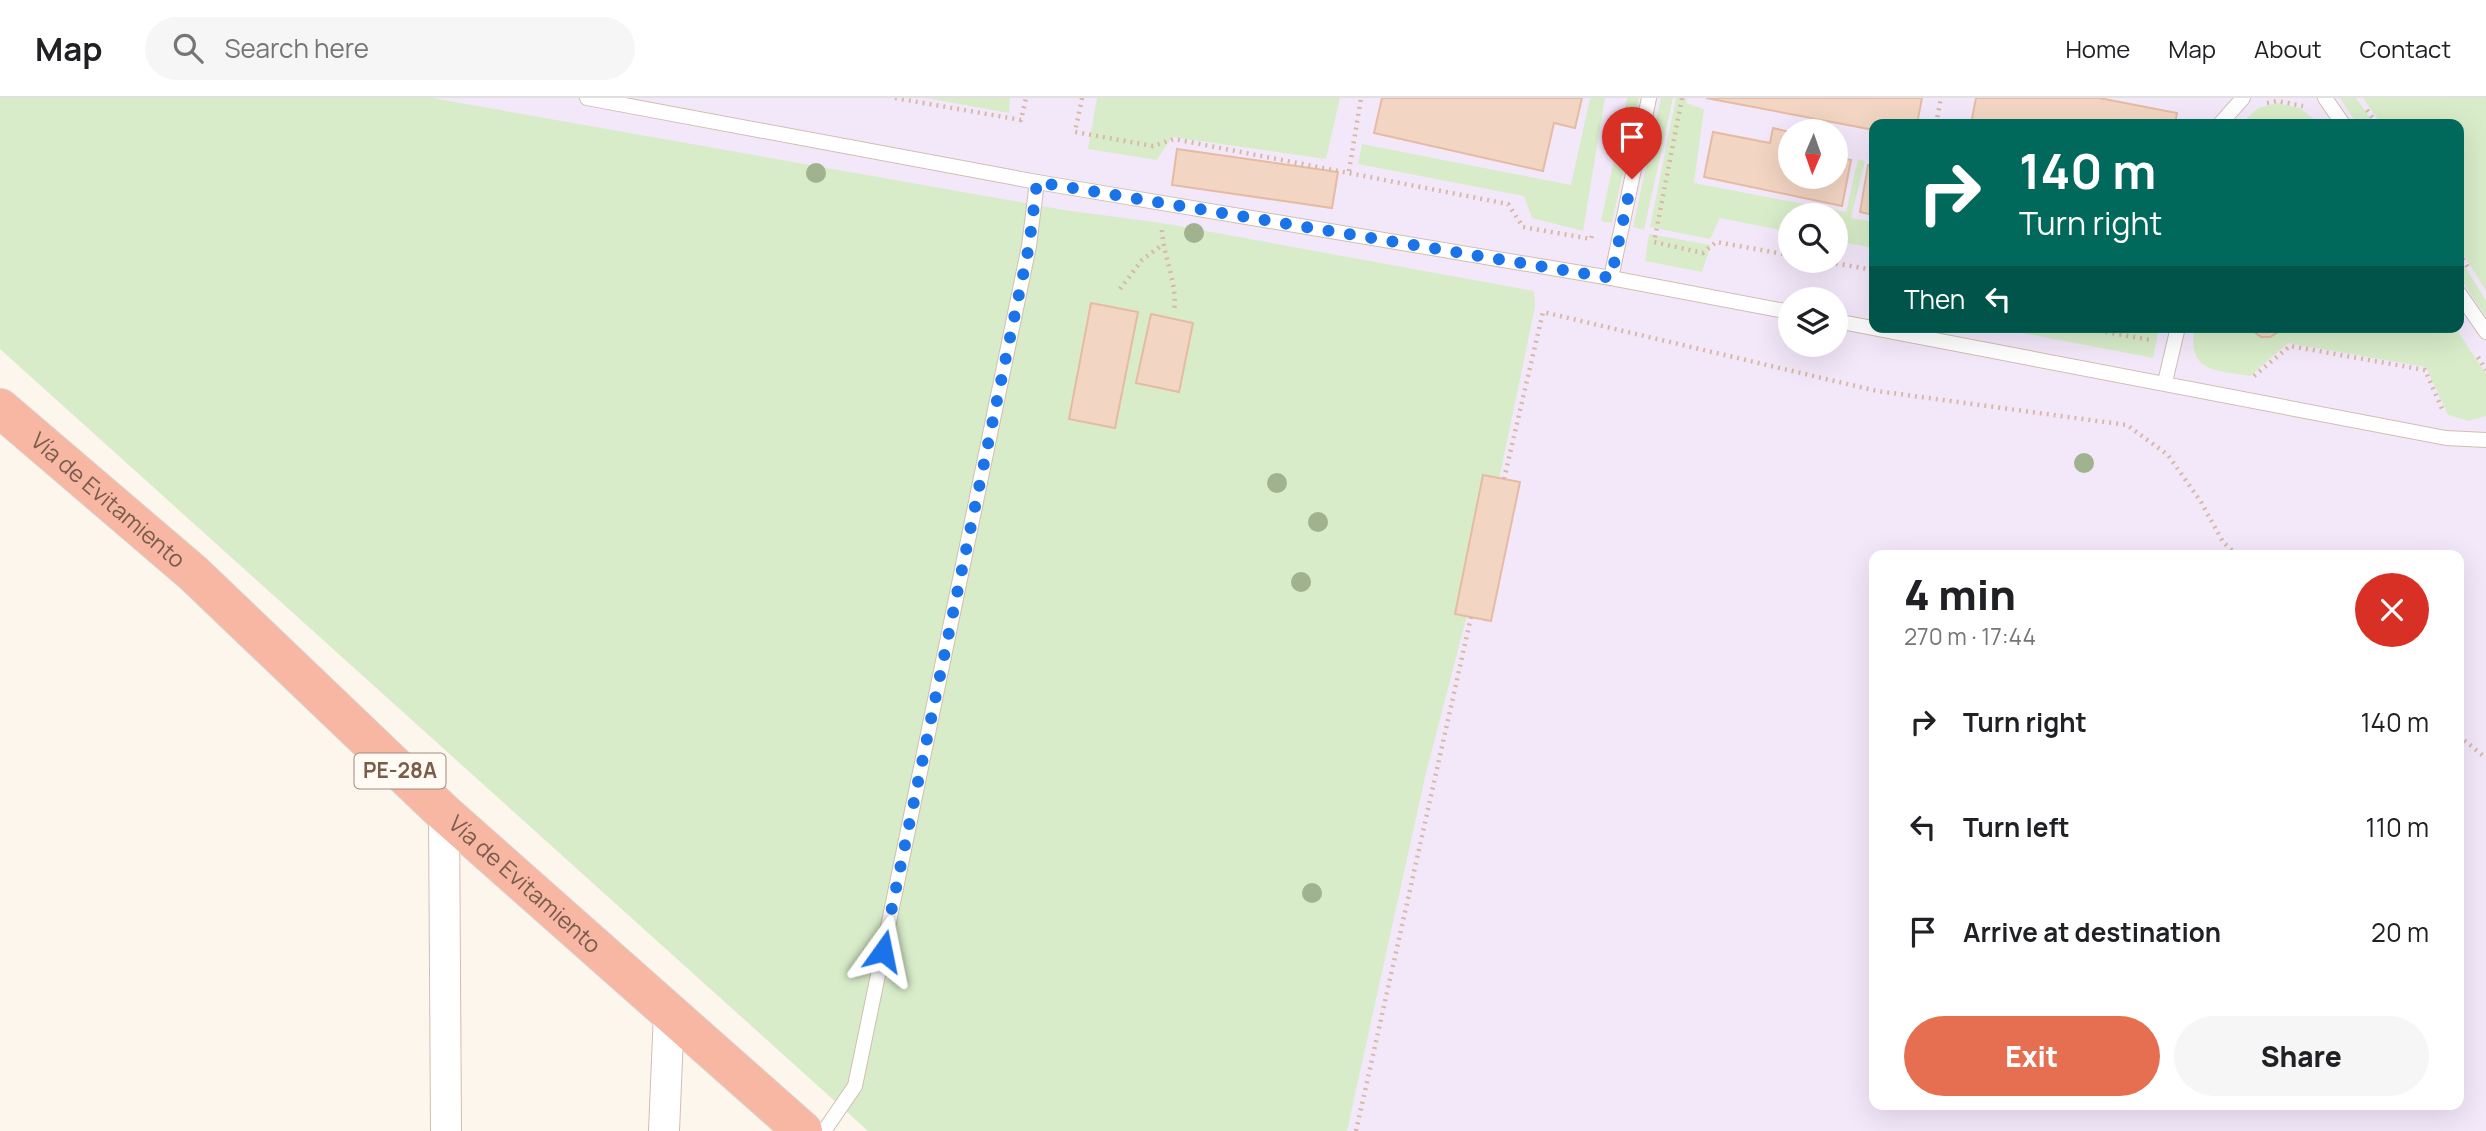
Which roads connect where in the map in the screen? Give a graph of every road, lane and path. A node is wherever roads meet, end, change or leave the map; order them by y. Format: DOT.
graph roads {
  1 [pos="587,98"];
  2 [pos="895,98"];
  3 [pos="1026,98"];
  4 [pos="1082,98"];
  5 [pos="1361,98"];
  6 [pos="1649,98"];
  7 [pos="1682,98"];
  8 [pos="1941,98"];
  9 [pos="2226,98"];
  10 [pos="2243,98"];
  11 [pos="2325,98"];
  12 [pos="2256,106"];
  13 [pos="2311,111"];
  14 [pos="1937,119"];
  15 [pos="2221,119"];
  16 [pos="2224,119"];
  17 [pos="2340,119"];
  18 [pos="1349,171"];
  19 [pos="1037,182"];
  20 [pos="1163,201"];
  21 [pos="1591,239"];
  22 [pos="1163,245"];
  23 [pos="1778,253"];
  24 [pos="1848,266"];
  25 [pos="1869,269"];
  26 [pos="1611,278"];
  27 [pos="1120,289"];
  28 [pos="2464,299"];
  29 [pos="1778,310"];
  30 [pos="1174,311"];
  31 [pos="1848,323"];
  32 [pos="1869,327"];
  33 [pos="2486,332"];
  34 [pos="1901,333"];
  35 [pos="2113,333"];
  36 [pos="2154,333"];
  37 [pos="2177,333"];
  38 [pos="2251,378"];
  39 [pos="2165,382"];
  40 [pos="0,408"];
  41 [pos="2446,416"];
  42 [pos="2486,440"];
  43 [pos="1504,479"];
  44 [pos="2232,550"];
  45 [pos="1471,617"];
  46 [pos="2464,740"];
  47 [pos="2486,758"];
  48 [pos="443,813"];
  49 [pos="669,1012"];
  50 [pos="446,1131"];
  51 [pos="664,1131"];
  52 [pos="803,1131"];
  53 [pos="824,1131"];
  54 [pos="1356,1131"];
  1 -- 19 [label="lane"];
  2 -- 3 [label="path"];
  4 -- 18 [label="path"];
  5 -- 18 [label="path"];
  6 -- 26 [label="lane"];
  7 -- 23 [label="path"];
  8 -- 14 [label="path"];
  9 -- 15 [label="lane"];
  10 -- 16 [label="lane"];
  11 -- 17 [label="lane"];
  12 -- 13 [label="path"];
  18 -- 21 [label="path"];
  19 -- 20 [label="lane"];
  19 -- 53 [label="lane"];
  20 -- 22 [label="path"];
  20 -- 26 [label="lane"];
  22 -- 27 [label="path"];
  22 -- 30 [label="path"];
  24 -- 25 [label="path"];
  26 -- 29 [label="lane"];
  28 -- 33 [label="lane"];
  31 -- 32 [label="lane"];
  34 -- 39 [label="lane"];
  35 -- 36 [label="path"];
  37 -- 39 [label="lane"];
  38 -- 41 [label="path"];
  39 -- 42 [label="lane"];
  40 -- 48 [label="highway, Vía de Evitamiento / PE-28A"];
  43 -- 44 [label="path"];
  45 -- 54 [label="path"];
  46 -- 47 [label="path"];
  48 -- 49 [label="highway, Vía de Evitamiento / PE-28A"];
  48 -- 50 [label="street"];
  49 -- 51 [label="street"];
  49 -- 52 [label="highway, Vía de Evitamiento / PE-28A"];
}
